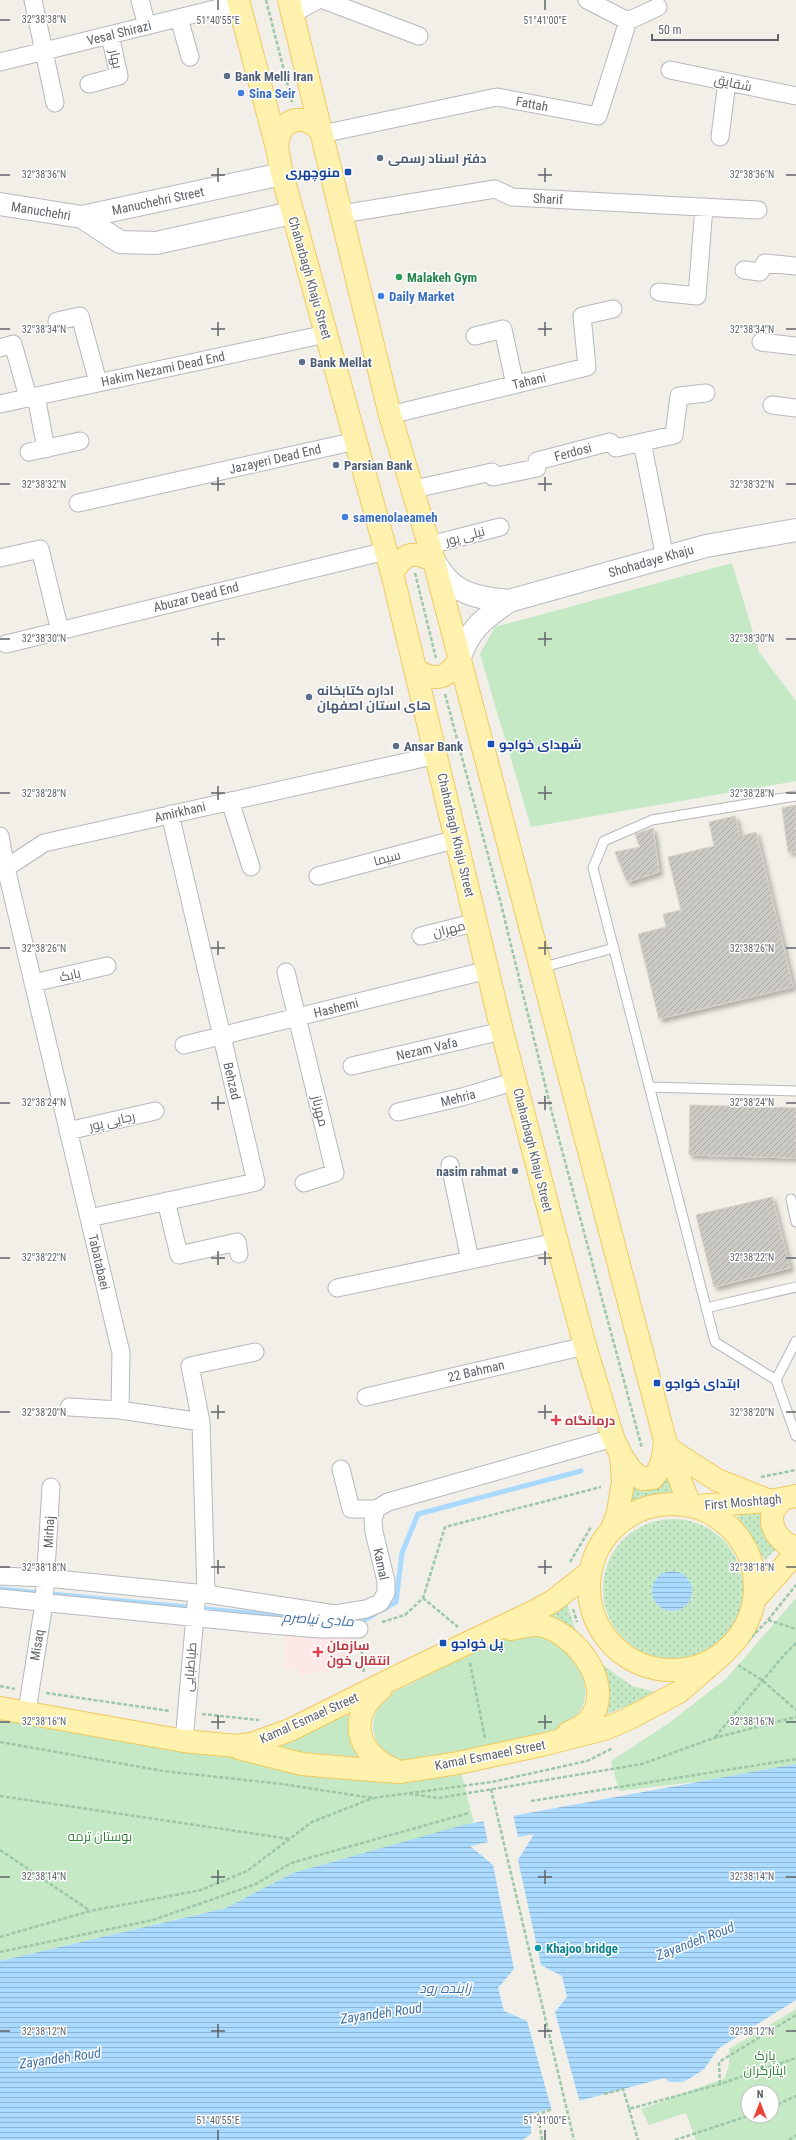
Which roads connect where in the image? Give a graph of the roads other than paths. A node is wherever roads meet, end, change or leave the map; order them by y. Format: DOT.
graph roads {
  1 [pos="34,0"];
  2 [pos="140,0"];
  3 [pos="318,0"];
  4 [pos="324,0"];
  5 [pos="587,0"];
  6 [pos="239,2"];
  7 [pos="291,7"];
  8 [pos="658,7"];
  9 [pos="179,18"];
  10 [pos="628,21"];
  11 [pos="148,26"];
  12 [pos="110,35"];
  13 [pos="418,36"];
  14 [pos="44,51"];
  15 [pos="190,57"];
  16 [pos="0,62"];
  17 [pos="670,70"];
  18 [pos="726,82"];
  19 [pos="89,84"];
  20 [pos="796,96"];
  21 [pos="55,103"];
  22 [pos="321,133"];
  23 [pos="720,137"];
  24 [pos="277,148"];
  25 [pos="282,174"];
  26 [pos="0,204"];
  27 [pos="704,207"];
  28 [pos="758,210"];
  29 [pos="292,213"];
  30 [pos="342,214"];
  31 [pos="82,217"];
  32 [pos="796,266"];
  33 [pos="744,270"];
  34 [pos="659,292"];
  35 [pos="613,309"];
  36 [pos="56,321"];
  37 [pos="326,334"];
  38 [pos="475,336"];
  39 [pos="761,342"];
  40 [pos="796,346"];
  41 [pos="0,348"];
  42 [pos="98,382"];
  43 [pos="515,385"];
  44 [pos="706,393"];
  45 [pos="32,397"];
  46 [pos="0,404"];
  47 [pos="772,405"];
  48 [pos="796,408"];
  49 [pos="390,415"];
  50 [pos="80,442"];
  51 [pos="356,442"];
  52 [pos="642,442"];
  53 [pos="46,449"];
  54 [pos="29,452"];
  55 [pos="414,489"];
  56 [pos="78,503"];
  57 [pos="500,527"];
  58 [pos="796,530"];
  59 [pos="386,551"];
  60 [pos="432,553"];
  61 [pos="0,558"];
  62 [pos="664,558"];
  63 [pos="392,573"];
  64 [pos="509,601"];
  65 [pos="60,631"];
  66 [pos="6,644"];
  67 [pos="459,660"];
  68 [pos="416,670"];
  69 [pos="437,755"];
  70 [pos="796,796"];
  71 [pos="230,801"];
  72 [pos="170,814"];
  73 [pos="0,836"];
  74 [pos="457,839"];
  75 [pos="251,867"];
  76 [pos="3,869"];
  77 [pos="318,876"];
  78 [pos="477,922"];
  79 [pos="421,936"];
  80 [pos="614,948"];
  81 [pos="107,966"];
  82 [pos="540,968"];
  83 [pos="488,970"];
  84 [pos="286,972"];
  85 [pos="33,984"];
  86 [pos="297,1018"];
  87 [pos="502,1031"];
  88 [pos="222,1037"];
  89 [pos="184,1045"];
  90 [pos="352,1066"];
  91 [pos="516,1081"];
  92 [pos="650,1087"];
  93 [pos="796,1091"];
  94 [pos="155,1111"];
  95 [pos="398,1112"];
  96 [pos="68,1131"];
  97 [pos="450,1164"];
  98 [pos="304,1183"];
  99 [pos="791,1199"];
  100 [pos="166,1201"];
  101 [pos="89,1218"];
  102 [pos="796,1222"];
  103 [pos="557,1242"];
  104 [pos="239,1254"];
  105 [pos="470,1260"];
  106 [pos="796,1287"];
  107 [pos="337,1288"];
  108 [pos="706,1308"];
  109 [pos="796,1341"];
  110 [pos="585,1346"];
  111 [pos="255,1352"];
  112 [pos="776,1380"];
  113 [pos="366,1397"];
  114 [pos="69,1407"];
  115 [pos="120,1410"];
  116 [pos="200,1422"];
  117 [pos="796,1436"];
  118 [pos="667,1444"];
  119 [pos="617,1446"];
  120 [pos="341,1469"];
  121 [pos="51,1487"];
  122 [pos="783,1499"];
  123 [pos="690,1506"];
  124 [pos="376,1508"];
  125 [pos="602,1528"];
  126 [pos="796,1547"];
  127 [pos="796,1554"];
  128 [pos="590,1572"];
  129 [pos="0,1576"];
  130 [pos="47,1578"];
  131 [pos="201,1593"];
  132 [pos="0,1598"];
  133 [pos="755,1599"];
  134 [pos="44,1603"];
  135 [pos="194,1617"];
  136 [pos="359,1629"];
  137 [pos="490,1633"];
  138 [pos="734,1655"];
  139 [pos="398,1676"];
  140 [pos="29,1701"];
  141 [pos="0,1708"];
  142 [pos="184,1741"];
  143 [pos="546,1744"];
  144 [pos="232,1746"];
  145 [pos="400,1772"];
  1 -- 14 [label="street"];
  2 -- 11 [label="street"];
  3 -- 7 [label="street"];
  4 -- 13 [label="street"];
  5 -- 10 [label="street"];
  6 -- 9 [label="street, Vesal Shirazi"];
  6 -- 24 [label="main road, Chaharbagh Khaju Street"];
  7 -- 22 [label="main road"];
  8 -- 10 [label="street"];
  9 -- 11 [label="street, Vesal Shirazi"];
  9 -- 15 [label="street"];
  10 -- 22 [label="street, Fattah"];
  11 -- 12 [label="street, Vesal Shirazi"];
  12 -- 14 [label="street, Vesal Shirazi"];
  12 -- 19 [label="street, بهار"];
  14 -- 16 [label="street, Vesal Shirazi"];
  14 -- 21 [label="street"];
  17 -- 18 [label="street, شقایق"];
  18 -- 20 [label="street, شقایق"];
  18 -- 23 [label="street"];
  22 -- 24 [label="main road"];
  22 -- 30 [label="main road"];
  24 -- 25 [label="main road, Chaharbagh Khaju Street"];
  25 -- 29 [label="main road, Chaharbagh Khaju Street"];
  25 -- 31 [label="main road, Manuchehri Street"];
  26 -- 31 [label="main road, Manuchehri"];
  27 -- 28 [label="street, Sharif"];
  27 -- 30 [label="street, Sharif"];
  27 -- 34 [label="street"];
  29 -- 31 [label="main road"];
  29 -- 37 [label="main road, Chaharbagh Khaju Street"];
  30 -- 49 [label="main road"];
  32 -- 33 [label="street"];
  35 -- 43 [label="street, Tahani"];
  36 -- 42 [label="street"];
  37 -- 42 [label="street, Hakim Nezami Dead End"];
  37 -- 51 [label="main road, Chaharbagh Khaju Street"];
  38 -- 43 [label="street"];
  39 -- 40 [label="street"];
  41 -- 45 [label="street"];
  42 -- 45 [label="street, Hakim Nezami Dead End"];
  43 -- 49 [label="street, Tahani"];
  44 -- 52 [label="street, Ferdosi"];
  45 -- 46 [label="street, Hakim Nezami Dead End"];
  45 -- 53 [label="street"];
  47 -- 48 [label="street"];
  49 -- 55 [label="main road"];
  50 -- 53 [label="street"];
  51 -- 56 [label="street, Jazayeri Dead End"];
  51 -- 59 [label="main road, Chaharbagh Khaju Street"];
  52 -- 55 [label="street, Ferdosi"];
  52 -- 62 [label="street"];
  53 -- 54 [label="street"];
  55 -- 60 [label="main road"];
  57 -- 60 [label="street, نیلی پور"];
  58 -- 62 [label="main road, Shohadaye Khaju"];
  59 -- 63 [label="main road, Chaharbagh Khaju Street"];
  59 -- 65 [label="street, Abuzar Dead End"];
  60 -- 63 [label="main road"];
  60 -- 64 [label="main road"];
  60 -- 67 [label="main road"];
  61 -- 65 [label="street"];
  62 -- 64 [label="main road, Shohadaye Khaju"];
  63 -- 68 [label="main road, Chaharbagh Khaju Street"];
  64 -- 67 [label="main road"];
  65 -- 66 [label="street, Abuzar Dead End"];
  67 -- 68 [label="main road"];
  67 -- 82 [label="main road"];
  68 -- 69 [label="main road, Chaharbagh Khaju Street"];
  69 -- 71 [label="street, Amirkhani"];
  69 -- 74 [label="main road, Chaharbagh Khaju Street"];
  70 -- 80 [label="lane"];
  71 -- 72 [label="street, Amirkhani"];
  71 -- 75 [label="street"];
  72 -- 76 [label="street, Amirkhani"];
  72 -- 88 [label="street, Behzad"];
  73 -- 76 [label="street, Tabatabaei"];
  74 -- 77 [label="street, سیما"];
  74 -- 78 [label="main road, Chaharbagh Khaju Street"];
  76 -- 85 [label="street, Tabatabaei"];
  78 -- 79 [label="street, مهران"];
  78 -- 83 [label="main road, Chaharbagh Khaju Street"];
  80 -- 82 [label="lane"];
  80 -- 92 [label="lane"];
  81 -- 85 [label="street, بابک"];
  82 -- 118 [label="main road"];
  83 -- 86 [label="street, Hashemi"];
  83 -- 87 [label="main road, Chaharbagh Khaju Street"];
  84 -- 86 [label="street"];
  85 -- 96 [label="street, Tabatabaei"];
  86 -- 88 [label="street, Hashemi"];
  86 -- 98 [label="street, مهرناز"];
  87 -- 90 [label="street, Nezam Vafa"];
  87 -- 91 [label="main road, Chaharbagh Khaju Street"];
  88 -- 89 [label="street, Hashemi"];
  88 -- 100 [label="street, Behzad"];
  91 -- 95 [label="street, Mehria"];
  91 -- 103 [label="main road, Chaharbagh Khaju Street"];
  92 -- 93 [label="lane"];
  92 -- 108 [label="lane"];
  94 -- 96 [label="street, رجایی پور"];
  96 -- 101 [label="street, Tabatabaei"];
  97 -- 105 [label="street"];
  99 -- 102 [label="lane"];
  100 -- 101 [label="street, Behzad"];
  100 -- 104 [label="street"];
  101 -- 115 [label="street, Tabatabaei"];
  103 -- 105 [label="street"];
  103 -- 110 [label="main road, Chaharbagh Khaju Street"];
  105 -- 107 [label="street"];
  106 -- 108 [label="lane"];
  108 -- 112 [label="lane"];
  109 -- 112 [label="lane"];
  110 -- 113 [label="street, 22 Bahman"];
  110 -- 119 [label="main road, Chaharbagh Khaju Street"];
  111 -- 116 [label="street"];
  112 -- 117 [label="lane"];
  114 -- 115 [label="street"];
  115 -- 116 [label="street"];
  116 -- 131 [label="street"];
  118 -- 119 [label="main road"];
  118 -- 122 [label="main road"];
  118 -- 123 [label="main road"];
  119 -- 124 [label="street"];
  119 -- 125 [label="main road, Chaharbagh Khaju Street"];
  120 -- 124 [label="street"];
  121 -- 130 [label="street, Mirhaj"];
  122 -- 123 [label="main road, First Moshtagh"];
  122 -- 126 [label="main road"];
  123 -- 125 [label="main road"];
  123 -- 133 [label="main road"];
  124 -- 131 [label="street, Kamal"];
  125 -- 128 [label="main road"];
  127 -- 133 [label="main road"];
  128 -- 137 [label="main road, Kamal Esmael Street"];
  128 -- 138 [label="main road"];
  129 -- 130 [label="street, Kamal"];
  130 -- 131 [label="street, Kamal"];
  130 -- 134 [label="street, Misaq"];
  131 -- 135 [label="street, طباطبایی"];
  132 -- 134 [label="street"];
  133 -- 138 [label="main road"];
  134 -- 135 [label="street"];
  134 -- 140 [label="street, Misaq"];
  135 -- 136 [label="street"];
  135 -- 142 [label="street, طباطبایی"];
  137 -- 139 [label="main road, Kamal Esmael Street"];
  137 -- 143 [label="main road"];
  138 -- 143 [label="main road, Kamal Esmaeel Street"];
  139 -- 144 [label="main road, Kamal Esmael Street"];
  139 -- 145 [label="main road"];
  140 -- 141 [label="main road, Kamal Esmael Street"];
  140 -- 142 [label="main road, Kamal Esmael Street"];
  142 -- 144 [label="main road, Kamal Esmael Street"];
  143 -- 145 [label="main road, Kamal Esmaeel Street"];
  144 -- 145 [label="main road, Kamal Esmaeel Street"];
}
